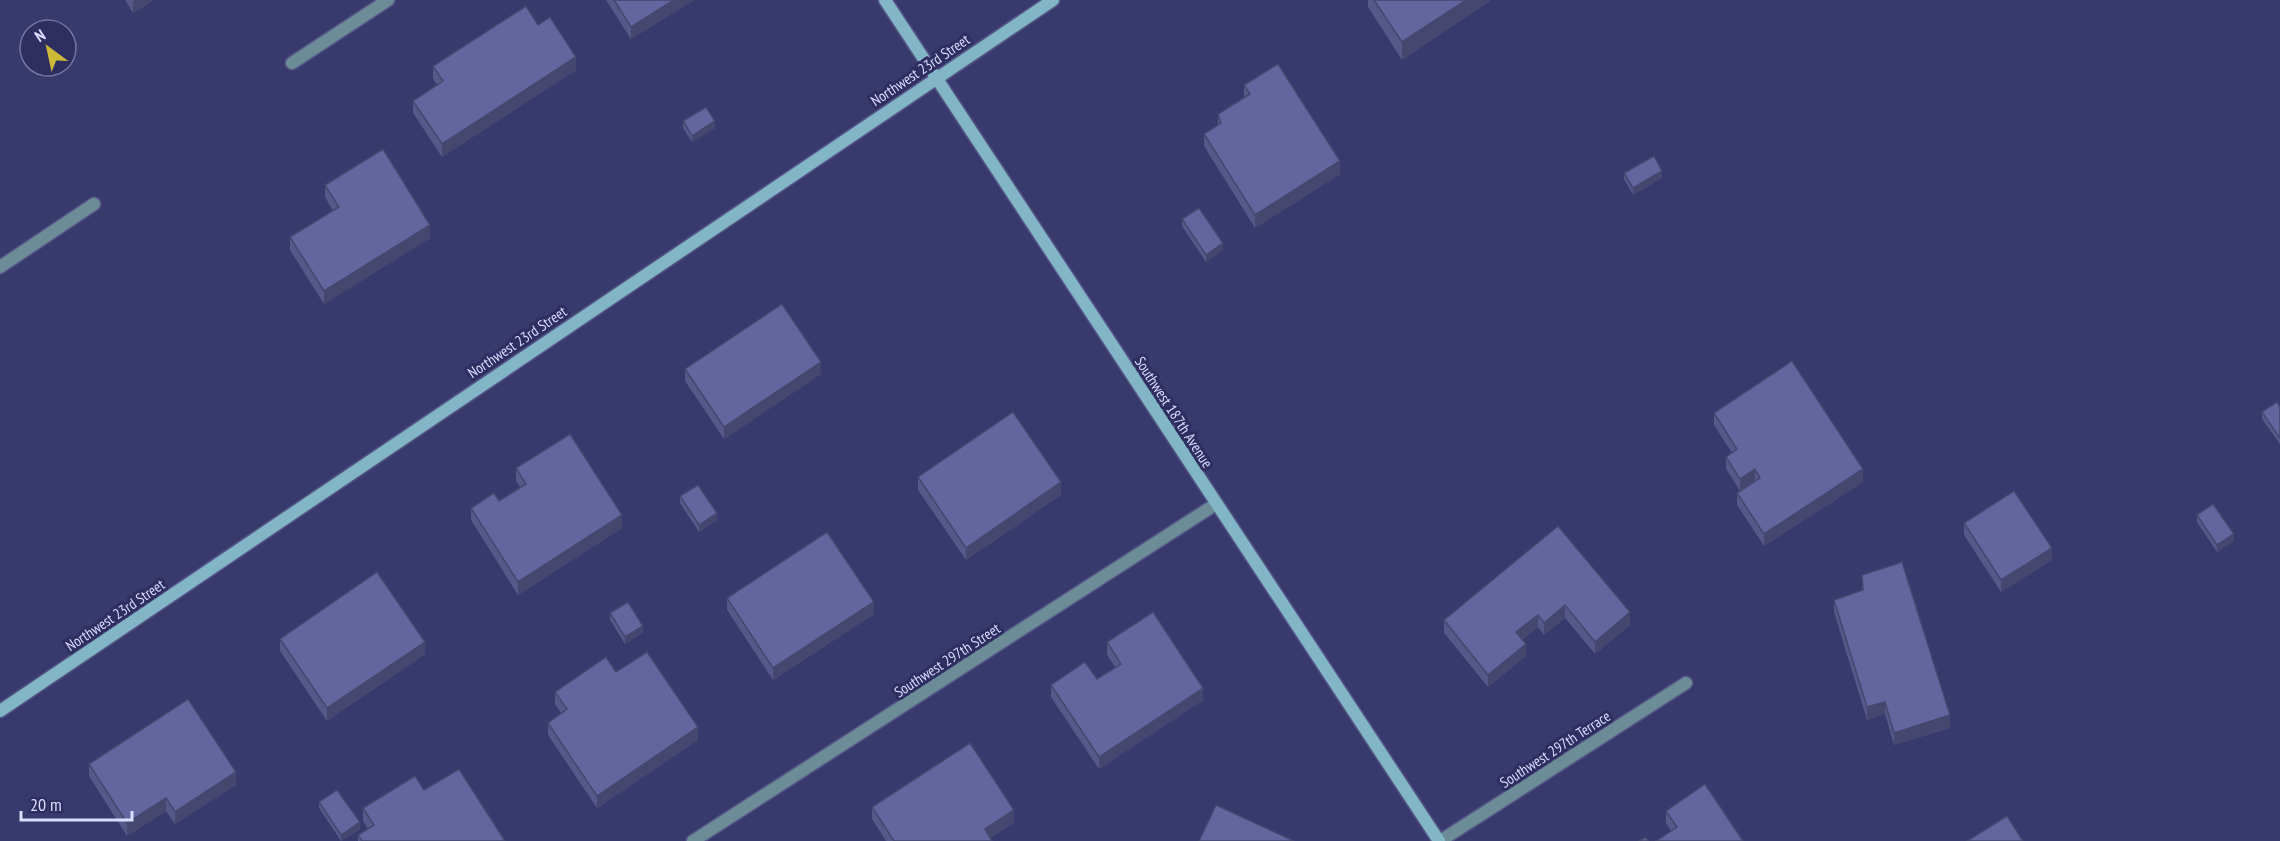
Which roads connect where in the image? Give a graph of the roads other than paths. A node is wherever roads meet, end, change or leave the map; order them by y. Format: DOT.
graph roads {
  1 [pos="388,0"];
  2 [pos="885,0"];
  3 [pos="1053,0"];
  4 [pos="292,63"];
  5 [pos="935,78"];
  6 [pos="94,204"];
  7 [pos="0,267"];
  8 [pos="1216,504"];
  9 [pos="1686,682"];
  10 [pos="0,711"];
  11 [pos="693,841"];
  12 [pos="1439,841"];
  1 -- 4 [label="street"];
  2 -- 5 [label="street, Southwest 187th Avenue"];
  3 -- 5 [label="street, Northwest 23rd Street"];
  5 -- 8 [label="street, Southwest 187th Avenue"];
  5 -- 10 [label="street, Northwest 23rd Street"];
  6 -- 7 [label="street"];
  8 -- 11 [label="street, Southwest 297th Street"];
  8 -- 12 [label="street, Southwest 187th Avenue"];
  9 -- 12 [label="street, Southwest 297th Terrace"];
}
